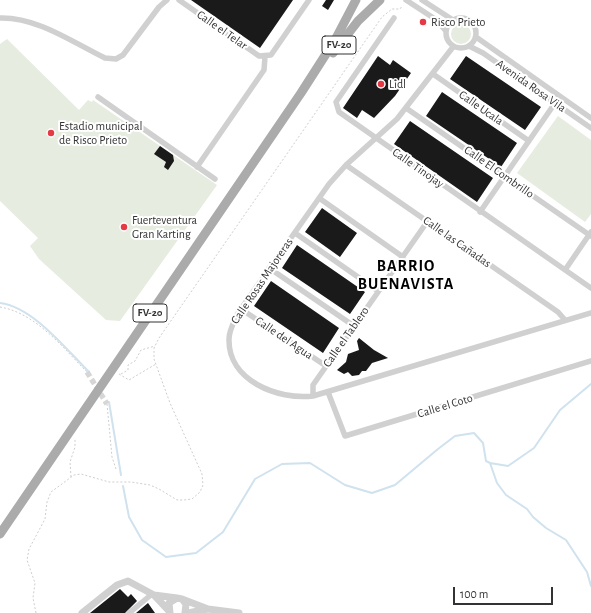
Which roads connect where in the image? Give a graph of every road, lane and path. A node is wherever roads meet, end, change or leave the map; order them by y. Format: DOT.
graph roads {
  1 [pos="167,0"];
  2 [pos="179,0"];
  3 [pos="309,0"];
  4 [pos="356,0"];
  5 [pos="380,0"];
  6 [pos="406,0"];
  7 [pos="422,0"];
  8 [pos="400,9"];
  9 [pos="0,18"];
  10 [pos="394,18"];
  11 [pos="453,20"];
  12 [pos="446,31"];
  13 [pos="476,37"];
  14 [pos="470,46"];
  15 [pos="453,47"];
  16 [pos="265,57"];
  17 [pos="433,74"];
  18 [pos="301,93"];
  19 [pos="98,97"];
  20 [pos="556,103"];
  21 [pos="406,108"];
  22 [pos="591,118"];
  23 [pos="591,128"];
  24 [pos="377,138"];
  25 [pos="529,141"];
  26 [pos="346,165"];
  27 [pos="197,167"];
  28 [pos="505,176"];
  29 [pos="215,178"];
  30 [pos="319,198"];
  31 [pos="480,212"];
  32 [pos="427,222"];
  33 [pos="295,233"];
  34 [pos="590,234"];
  35 [pos="403,257"];
  36 [pos="269,268"];
  37 [pos="565,270"];
  38 [pos="591,288"];
  39 [pos="378,291"];
  40 [pos="0,307"];
  41 [pos="241,309"];
  42 [pos="591,313"];
  43 [pos="565,320"];
  44 [pos="354,326"];
  45 [pos="155,346"];
  46 [pos="591,361"];
  47 [pos="156,364"];
  48 [pos="326,366"];
  49 [pos="87,372"];
  50 [pos="116,373"];
  51 [pos="120,375"];
  52 [pos="328,392"];
  53 [pos="313,396"];
  54 [pos="108,404"];
  55 [pos="76,435"];
  56 [pos="116,469"];
  57 [pos="71,477"];
  58 [pos="0,534"];
  59 [pos="153,594"];
  60 [pos="179,599"];
  61 [pos="208,609"];
  62 [pos="169,612"];
  63 [pos="36,613"];
  64 [pos="82,613"];
  65 [pos="129,613"];
  66 [pos="187,613"];
  67 [pos="239,613"];
  1 -- 9 [label="street"];
  2 -- 16 [label="street, Calle el Telar"];
  3 -- 16 [label="street"];
  4 -- 18 [label="main road, FV-20"];
  5 -- 18 [label="main road, FV-20"];
  6 -- 12 [label="street"];
  7 -- 11 [label="street"];
  8 -- 45 [label="path"];
  10 -- 24 [label="street, Calle Tinojay"];
  11 -- 12 [label="street"];
  11 -- 13 [label="street"];
  12 -- 15 [label="street"];
  13 -- 14 [label="street"];
  13 -- 22 [label="street, Avenida Rosa Vila"];
  14 -- 15 [label="street"];
  14 -- 20 [label="street, Avenida Rosa Vila"];
  15 -- 17 [label="street, Calle Rosas Majoreras"];
  16 -- 27 [label="street"];
  17 -- 21 [label="street, Calle Rosas Majoreras"];
  17 -- 25 [label="street, Calle Ucala"];
  18 -- 58 [label="main road, FV-20"];
  19 -- 27 [label="street"];
  20 -- 23 [label="street, Avenida Rosa Vila"];
  20 -- 25 [label="street"];
  21 -- 24 [label="street, Calle Rosas Majoreras"];
  21 -- 28 [label="street, Calle El Combrillo"];
  24 -- 26 [label="street, Calle Rosas Majoreras"];
  24 -- 31 [label="street, Calle Tinojay"];
  25 -- 28 [label="street"];
  26 -- 30 [label="street, Calle Rosas Majoreras"];
  26 -- 32 [label="street, Calle las Cañadas"];
  27 -- 29 [label="street"];
  28 -- 31 [label="street"];
  28 -- 34 [label="street, Calle El Combrillo"];
  30 -- 33 [label="street, Calle Rosas Majoreras"];
  30 -- 35 [label="street"];
  31 -- 37 [label="street, Calle Tinojay"];
  32 -- 35 [label="street, Calle el Tablero"];
  32 -- 43 [label="street, Calle las Cañadas"];
  33 -- 36 [label="street, Calle Rosas Majoreras"];
  33 -- 39 [label="street"];
  34 -- 37 [label="street"];
  35 -- 39 [label="street, Calle el Tablero"];
  36 -- 41 [label="street, Calle Rosas Majoreras"];
  36 -- 44 [label="street"];
  37 -- 38 [label="street, Calle Tinojay"];
  39 -- 44 [label="street, Calle el Tablero"];
  40 -- 49 [label="path"];
  41 -- 48 [label="street, Calle del Agua"];
  41 -- 53 [label="street, Calle Rosas Majoreras"];
  42 -- 43 [label="street, Calle Rosas Majoreras"];
  43 -- 52 [label="street, Calle Rosas Majoreras"];
  44 -- 48 [label="street, Calle el Tablero"];
  45 -- 47 [label="path"];
  45 -- 51 [label="path"];
  46 -- 52 [label="street, Calle el Coto"];
  47 -- 51 [label="path"];
  47 -- 57 [label="path"];
  48 -- 53 [label="street, Calle el Tablero"];
  50 -- 51 [label="path"];
  52 -- 53 [label="street, Calle Rosas Majoreras"];
  54 -- 56 [label="path"];
  55 -- 57 [label="path"];
  57 -- 63 [label="path"];
  59 -- 60 [label="street"];
  59 -- 62 [label="street"];
  59 -- 64 [label="street"];
  59 -- 65 [label="street"];
  60 -- 61 [label="street"];
  60 -- 62 [label="street"];
  60 -- 66 [label="street"];
  61 -- 66 [label="street"];
  61 -- 67 [label="street"];
}
